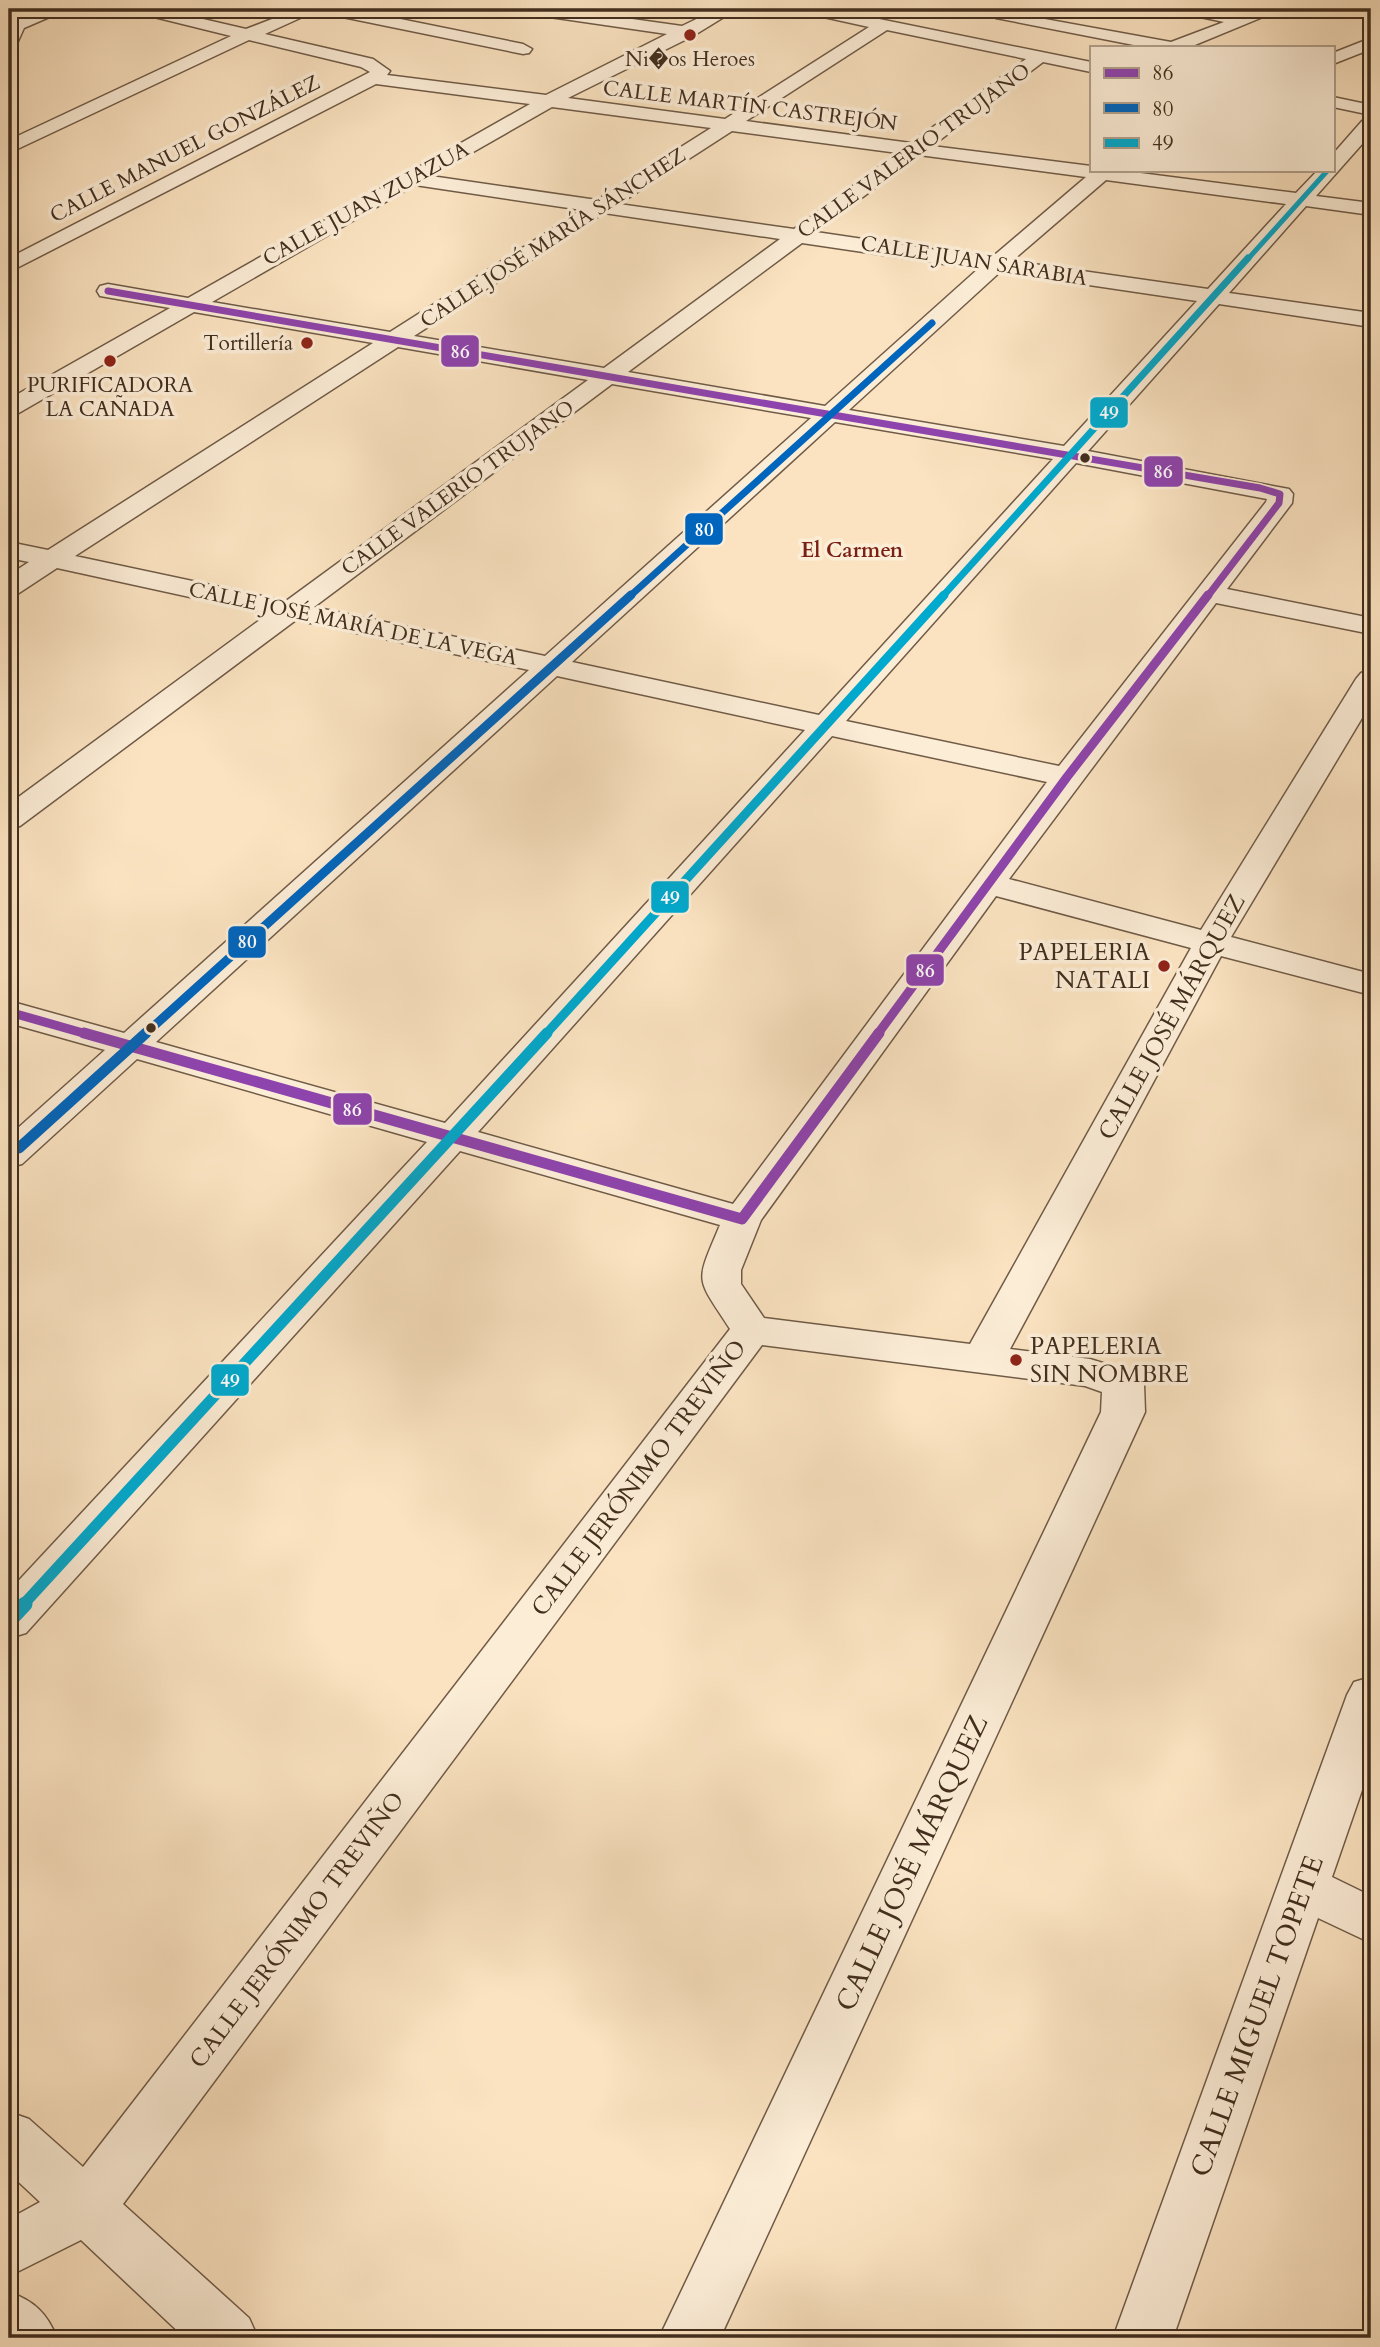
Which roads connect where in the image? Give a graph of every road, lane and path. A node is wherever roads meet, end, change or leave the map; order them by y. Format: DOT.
graph roads {
  1 [pos="60,9"];
  2 [pos="140,9"];
  3 [pos="312,9"];
  4 [pos="328,9"];
  5 [pos="529,9"];
  6 [pos="729,9"];
  7 [pos="807,9"];
  8 [pos="1005,9"];
  9 [pos="1183,9"];
  10 [pos="1274,9"];
  11 [pos="1362,9"];
  12 [pos="1371,10"];
  13 [pos="891,14"];
  14 [pos="1243,21"];
  15 [pos="687,32"];
  16 [pos="244,36"];
  17 [pos="1371,43"];
  18 [pos="9,44"];
  19 [pos="1164,46"];
  20 [pos="1178,46"];
  21 [pos="523,49"];
  22 [pos="1090,52"];
  23 [pos="1041,57"];
  24 [pos="1334,59"];
  25 [pos="1090,67"];
  26 [pos="377,74"];
  27 [pos="547,102"];
  28 [pos="1334,102"];
  29 [pos="1334,109"];
  30 [pos="1334,118"];
  31 [pos="1371,120"];
  32 [pos="728,126"];
  33 [pos="9,147"];
  34 [pos="915,150"];
  35 [pos="1334,163"];
  36 [pos="1090,170"];
  37 [pos="1103,172"];
  38 [pos="1326,172"];
  39 [pos="411,179"];
  40 [pos="1300,200"];
  41 [pos="602,206"];
  42 [pos="1371,209"];
  43 [pos="800,235"];
  44 [pos="20,236"];
  45 [pos="55,242"];
  46 [pos="996,264"];
  47 [pos="9,266"];
  48 [pos="108,291"];
  49 [pos="1215,297"];
  50 [pos="188,304"];
  51 [pos="1371,320"];
  52 [pos="395,339"];
  53 [pos="609,376"];
  54 [pos="9,409"];
  55 [pos="832,414"];
  56 [pos="1071,455"];
  57 [pos="9,550"];
  58 [pos="52,559"];
  59 [pos="9,587"];
  60 [pos="1212,594"];
  61 [pos="291,611"];
  62 [pos="1371,626"];
  63 [pos="550,667"];
  64 [pos="1371,679"];
  65 [pos="822,726"];
  66 [pos="1067,777"];
  67 [pos="9,819"];
  68 [pos="989,884"];
  69 [pos="1211,942"];
  70 [pos="1371,985"];
  71 [pos="9,1012"];
  72 [pos="131,1047"];
  73 [pos="452,1138"];
  74 [pos="9,1156"];
  75 [pos="741,1219"];
  76 [pos="751,1330"];
  77 [pos="982,1361"];
  78 [pos="9,1621"];
  79 [pos="1371,1695"];
  80 [pos="1303,1886"];
  81 [pos="1371,1921"];
  82 [pos="9,2137"];
  83 [pos="87,2207"];
  84 [pos="9,2249"];
  85 [pos="9,2320"];
  86 [pos="27,2338"];
  87 [pos="228,2338"];
  88 [pos="689,2338"];
  89 [pos="1143,2338"];
  1 -- 18 [label="street"];
  2 -- 16 [label="street, CALLE MARTÍN CASTREJÓN"];
  3 -- 16 [label="street"];
  4 -- 21 [label="street"];
  5 -- 15 [label="street"];
  6 -- 15 [label="street, CALLE JUAN ZUAZUA"];
  7 -- 13 [label="street"];
  8 -- 19 [label="street"];
  9 -- 14 [label="street"];
  10 -- 14 [label="street"];
  11 -- 12 [label="street"];
  13 -- 22 [label="street"];
  13 -- 23 [label="street"];
  13 -- 32 [label="street, CALLE JOSÉ MARÍA SÁNCHEZ"];
  14 -- 20 [label="street"];
  15 -- 27 [label="street, CALLE JUAN ZUAZUA"];
  16 -- 26 [label="street, CALLE MARTÍN CASTREJÓN"];
  16 -- 33 [label="street"];
  17 -- 24 [label="street"];
  23 -- 25 [label="street"];
  23 -- 34 [label="street, CALLE VALERIO TRUJANO"];
  26 -- 27 [label="street, CALLE MARTÍN CASTREJÓN"];
  26 -- 45 [label="street, CALLE MANUEL GONZÁLEZ"];
  27 -- 32 [label="street, CALLE MARTÍN CASTREJÓN"];
  27 -- 39 [label="street, CALLE JUAN ZUAZUA"];
  28 -- 31 [label="street"];
  29 -- 31 [label="street"];
  30 -- 31 [label="street"];
  31 -- 35 [label="street"];
  32 -- 34 [label="street, CALLE MARTÍN CASTREJÓN"];
  32 -- 41 [label="street, CALLE JOSÉ MARÍA SÁNCHEZ"];
  34 -- 36 [label="street, CALLE MARTÍN CASTREJÓN"];
  34 -- 43 [label="street, CALLE VALERIO TRUJANO"];
  37 -- 40 [label="street, CALLE MARTÍN CASTREJÓN"];
  37 -- 46 [label="street"];
  38 -- 40 [label="street"];
  39 -- 41 [label="street, CALLE JUAN SARABIA"];
  39 -- 50 [label="street, CALLE JUAN ZUAZUA"];
  40 -- 42 [label="street, CALLE MARTÍN CASTREJÓN"];
  40 -- 49 [label="street"];
  41 -- 43 [label="street, CALLE JUAN SARABIA"];
  41 -- 52 [label="street, CALLE JOSÉ MARÍA SÁNCHEZ"];
  43 -- 46 [label="street, CALLE JUAN SARABIA"];
  43 -- 53 [label="street, CALLE VALERIO TRUJANO"];
  44 -- 45 [label="street"];
  45 -- 47 [label="street, CALLE MANUEL GONZÁLEZ"];
  46 -- 49 [label="street, CALLE JUAN SARABIA"];
  46 -- 55 [label="street"];
  48 -- 50 [label="street"];
  49 -- 51 [label="street, CALLE JUAN SARABIA"];
  49 -- 56 [label="street"];
  50 -- 52 [label="street"];
  50 -- 54 [label="street, CALLE JUAN ZUAZUA"];
  52 -- 53 [label="street"];
  52 -- 58 [label="street, CALLE JOSÉ MARÍA SÁNCHEZ"];
  53 -- 55 [label="street"];
  53 -- 61 [label="street, CALLE VALERIO TRUJANO"];
  55 -- 56 [label="street"];
  55 -- 63 [label="street"];
  56 -- 60 [label="street, CALLE JERÓNIMO TREVIÑO"];
  56 -- 65 [label="street"];
  57 -- 58 [label="street, CALLE JOSÉ MARÍA DE LA VEGA"];
  58 -- 59 [label="street, CALLE JOSÉ MARÍA SÁNCHEZ"];
  58 -- 61 [label="street, CALLE JOSÉ MARÍA DE LA VEGA"];
  60 -- 62 [label="street"];
  60 -- 66 [label="street, CALLE JERÓNIMO TREVIÑO"];
  61 -- 63 [label="street, CALLE JOSÉ MARÍA DE LA VEGA"];
  61 -- 67 [label="street, CALLE VALERIO TRUJANO"];
  63 -- 65 [label="street, CALLE JOSÉ MARÍA DE LA VEGA"];
  63 -- 72 [label="street"];
  64 -- 69 [label="street, CALLE JOSÉ MÁRQUEZ"];
  65 -- 66 [label="street, CALLE JOSÉ MARÍA DE LA VEGA"];
  65 -- 73 [label="street"];
  66 -- 68 [label="street, CALLE JERÓNIMO TREVIÑO"];
  68 -- 69 [label="street"];
  68 -- 75 [label="street, CALLE JERÓNIMO TREVIÑO"];
  69 -- 70 [label="street"];
  69 -- 77 [label="street, CALLE JOSÉ MÁRQUEZ"];
  71 -- 72 [label="street"];
  72 -- 73 [label="street"];
  72 -- 74 [label="street"];
  73 -- 75 [label="street"];
  73 -- 78 [label="street"];
  75 -- 76 [label="street, CALLE JERÓNIMO TREVIÑO"];
  76 -- 77 [label="street"];
  76 -- 83 [label="street, CALLE JERÓNIMO TREVIÑO"];
  77 -- 88 [label="street, CALLE JOSÉ MÁRQUEZ"];
  79 -- 80 [label="street, CALLE MIGUEL TOPETE"];
  80 -- 81 [label="street"];
  80 -- 89 [label="street, CALLE MIGUEL TOPETE"];
  82 -- 83 [label="street"];
  83 -- 84 [label="street, CALLE JERÓNIMO TREVIÑO"];
  83 -- 87 [label="street"];
  85 -- 86 [label="street"];
}
